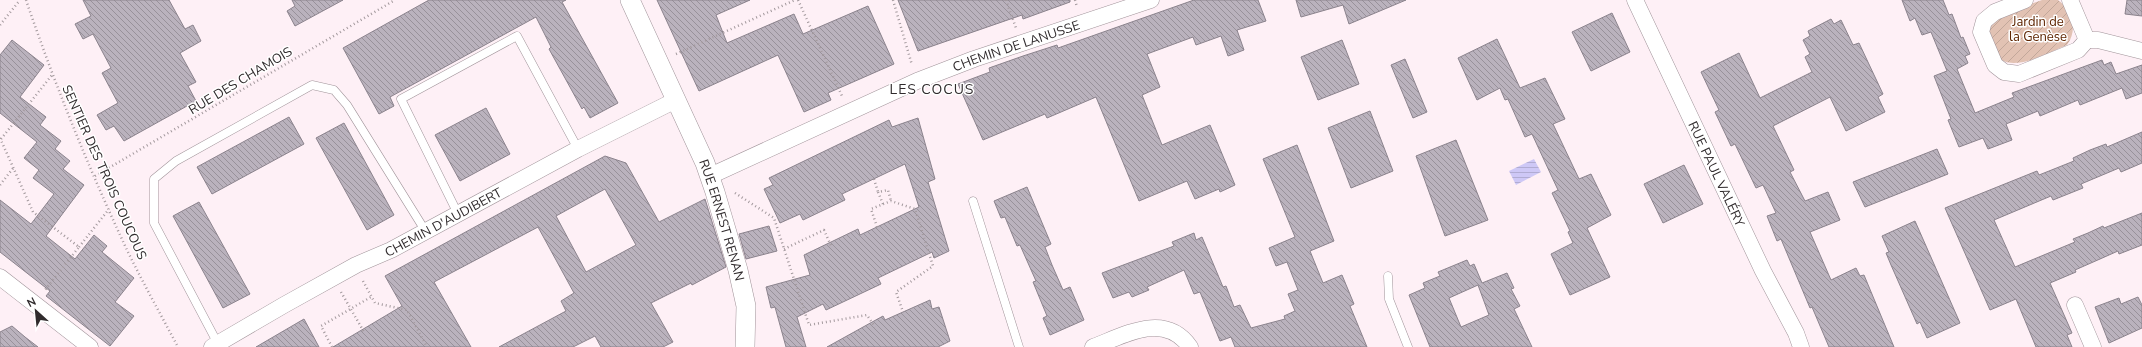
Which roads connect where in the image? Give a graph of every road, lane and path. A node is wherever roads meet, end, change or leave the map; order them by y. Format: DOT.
graph roads {
  1 [pos="20,0"];
  2 [pos="26,0"];
  3 [pos="395,0"];
  4 [pos="630,0"];
  5 [pos="797,0"];
  6 [pos="893,0"];
  7 [pos="1006,0"];
  8 [pos="1151,0"];
  9 [pos="1635,0"];
  10 [pos="2025,0"];
  11 [pos="2070,0"];
  12 [pos="0,25"];
  13 [pos="2087,40"];
  14 [pos="1021,44"];
  15 [pos="2142,51"];
  16 [pos="657,58"];
  17 [pos="52,75"];
  18 [pos="917,81"];
  19 [pos="676,100"];
  20 [pos="849,112"];
  21 [pos="0,139"];
  22 [pos="578,149"];
  23 [pos="14,167"];
  24 [pos="95,176"];
  25 [pos="710,176"];
  26 [pos="874,179"];
  27 [pos="0,185"];
  28 [pos="878,192"];
  29 [pos="892,201"];
  30 [pos="973,201"];
  31 [pos="883,204"];
  32 [pos="109,209"];
  33 [pos="458,214"];
  34 [pos="877,227"];
  35 [pos="426,232"];
  36 [pos="79,247"];
  37 [pos="832,248"];
  38 [pos="784,249"];
  39 [pos="356,265"];
  40 [pos="1388,276"];
  41 [pos="0,277"];
  42 [pos="334,277"];
  43 [pos="24,296"];
  44 [pos="372,297"];
  45 [pos="2075,306"];
  46 [pos="350,309"];
  47 [pos="903,312"];
  48 [pos="874,327"];
  49 [pos="364,332"];
  50 [pos="215,346"];
  51 [pos="90,347"];
  52 [pos="178,347"];
  53 [pos="332,347"];
  54 [pos="427,347"];
  55 [pos="745,347"];
  56 [pos="1019,347"];
  57 [pos="1093,347"];
  58 [pos="1190,347"];
  59 [pos="1408,347"];
  60 [pos="1801,347"];
  61 [pos="2093,347"];
  1 -- 12 [label="path"];
  2 -- 17 [label="path, SENTIER DES TROIS COUCOUS"];
  3 -- 24 [label="path, RUE DES CHAMOIS"];
  4 -- 16 [label="street, RUE ERNEST RENAN"];
  5 -- 16 [label="path"];
  5 -- 20 [label="path"];
  6 -- 18 [label="path"];
  7 -- 14 [label="path"];
  8 -- 14 [label="street, CHEMIN DE LANUSSE"];
  9 -- 60 [label="street, RUE PAUL VALÉRY"];
  10 -- 13 [label="street"];
  11 -- 13 [label="street"];
  13 -- 15 [label="street"];
  14 -- 18 [label="street, CHEMIN DE LANUSSE"];
  16 -- 19 [label="street, RUE ERNEST RENAN"];
  17 -- 21 [label="path"];
  17 -- 24 [label="path, SENTIER DES TROIS COUCOUS"];
  18 -- 20 [label="street, CHEMIN DE LANUSSE"];
  19 -- 22 [label="street, CHEMIN D'AUDIBERT"];
  19 -- 25 [label="street, RUE ERNEST RENAN"];
  20 -- 25 [label="street, CHEMIN DE LANUSSE"];
  21 -- 23 [label="path"];
  22 -- 33 [label="street, CHEMIN D'AUDIBERT"];
  22 -- 33 [label="lane"];
  23 -- 27 [label="path"];
  23 -- 36 [label="path"];
  24 -- 32 [label="path, SENTIER DES TROIS COUCOUS"];
  25 -- 38 [label="path"];
  25 -- 55 [label="street, RUE ERNEST RENAN"];
  26 -- 28 [label="path"];
  28 -- 29 [label="path"];
  28 -- 31 [label="path"];
  29 -- 31 [label="path"];
  29 -- 47 [label="path"];
  30 -- 56 [label="lane"];
  31 -- 34 [label="path"];
  32 -- 36 [label="path"];
  32 -- 52 [label="path, SENTIER DES TROIS COUCOUS"];
  33 -- 35 [label="street, CHEMIN D'AUDIBERT"];
  35 -- 39 [label="street, CHEMIN D'AUDIBERT"];
  35 -- 50 [label="lane"];
  36 -- 43 [label="path"];
  37 -- 38 [label="path"];
  38 -- 48 [label="path"];
  39 -- 42 [label="street, CHEMIN D'AUDIBERT"];
  39 -- 44 [label="path"];
  40 -- 59 [label="lane"];
  41 -- 43 [label="street"];
  42 -- 46 [label="path"];
  42 -- 50 [label="street, CHEMIN D'AUDIBERT"];
  43 -- 51 [label="street"];
  44 -- 46 [label="path"];
  44 -- 54 [label="path"];
  45 -- 61 [label="street"];
  46 -- 49 [label="path"];
  46 -- 53 [label="path"];
  57 -- 58 [label="street"];
}
